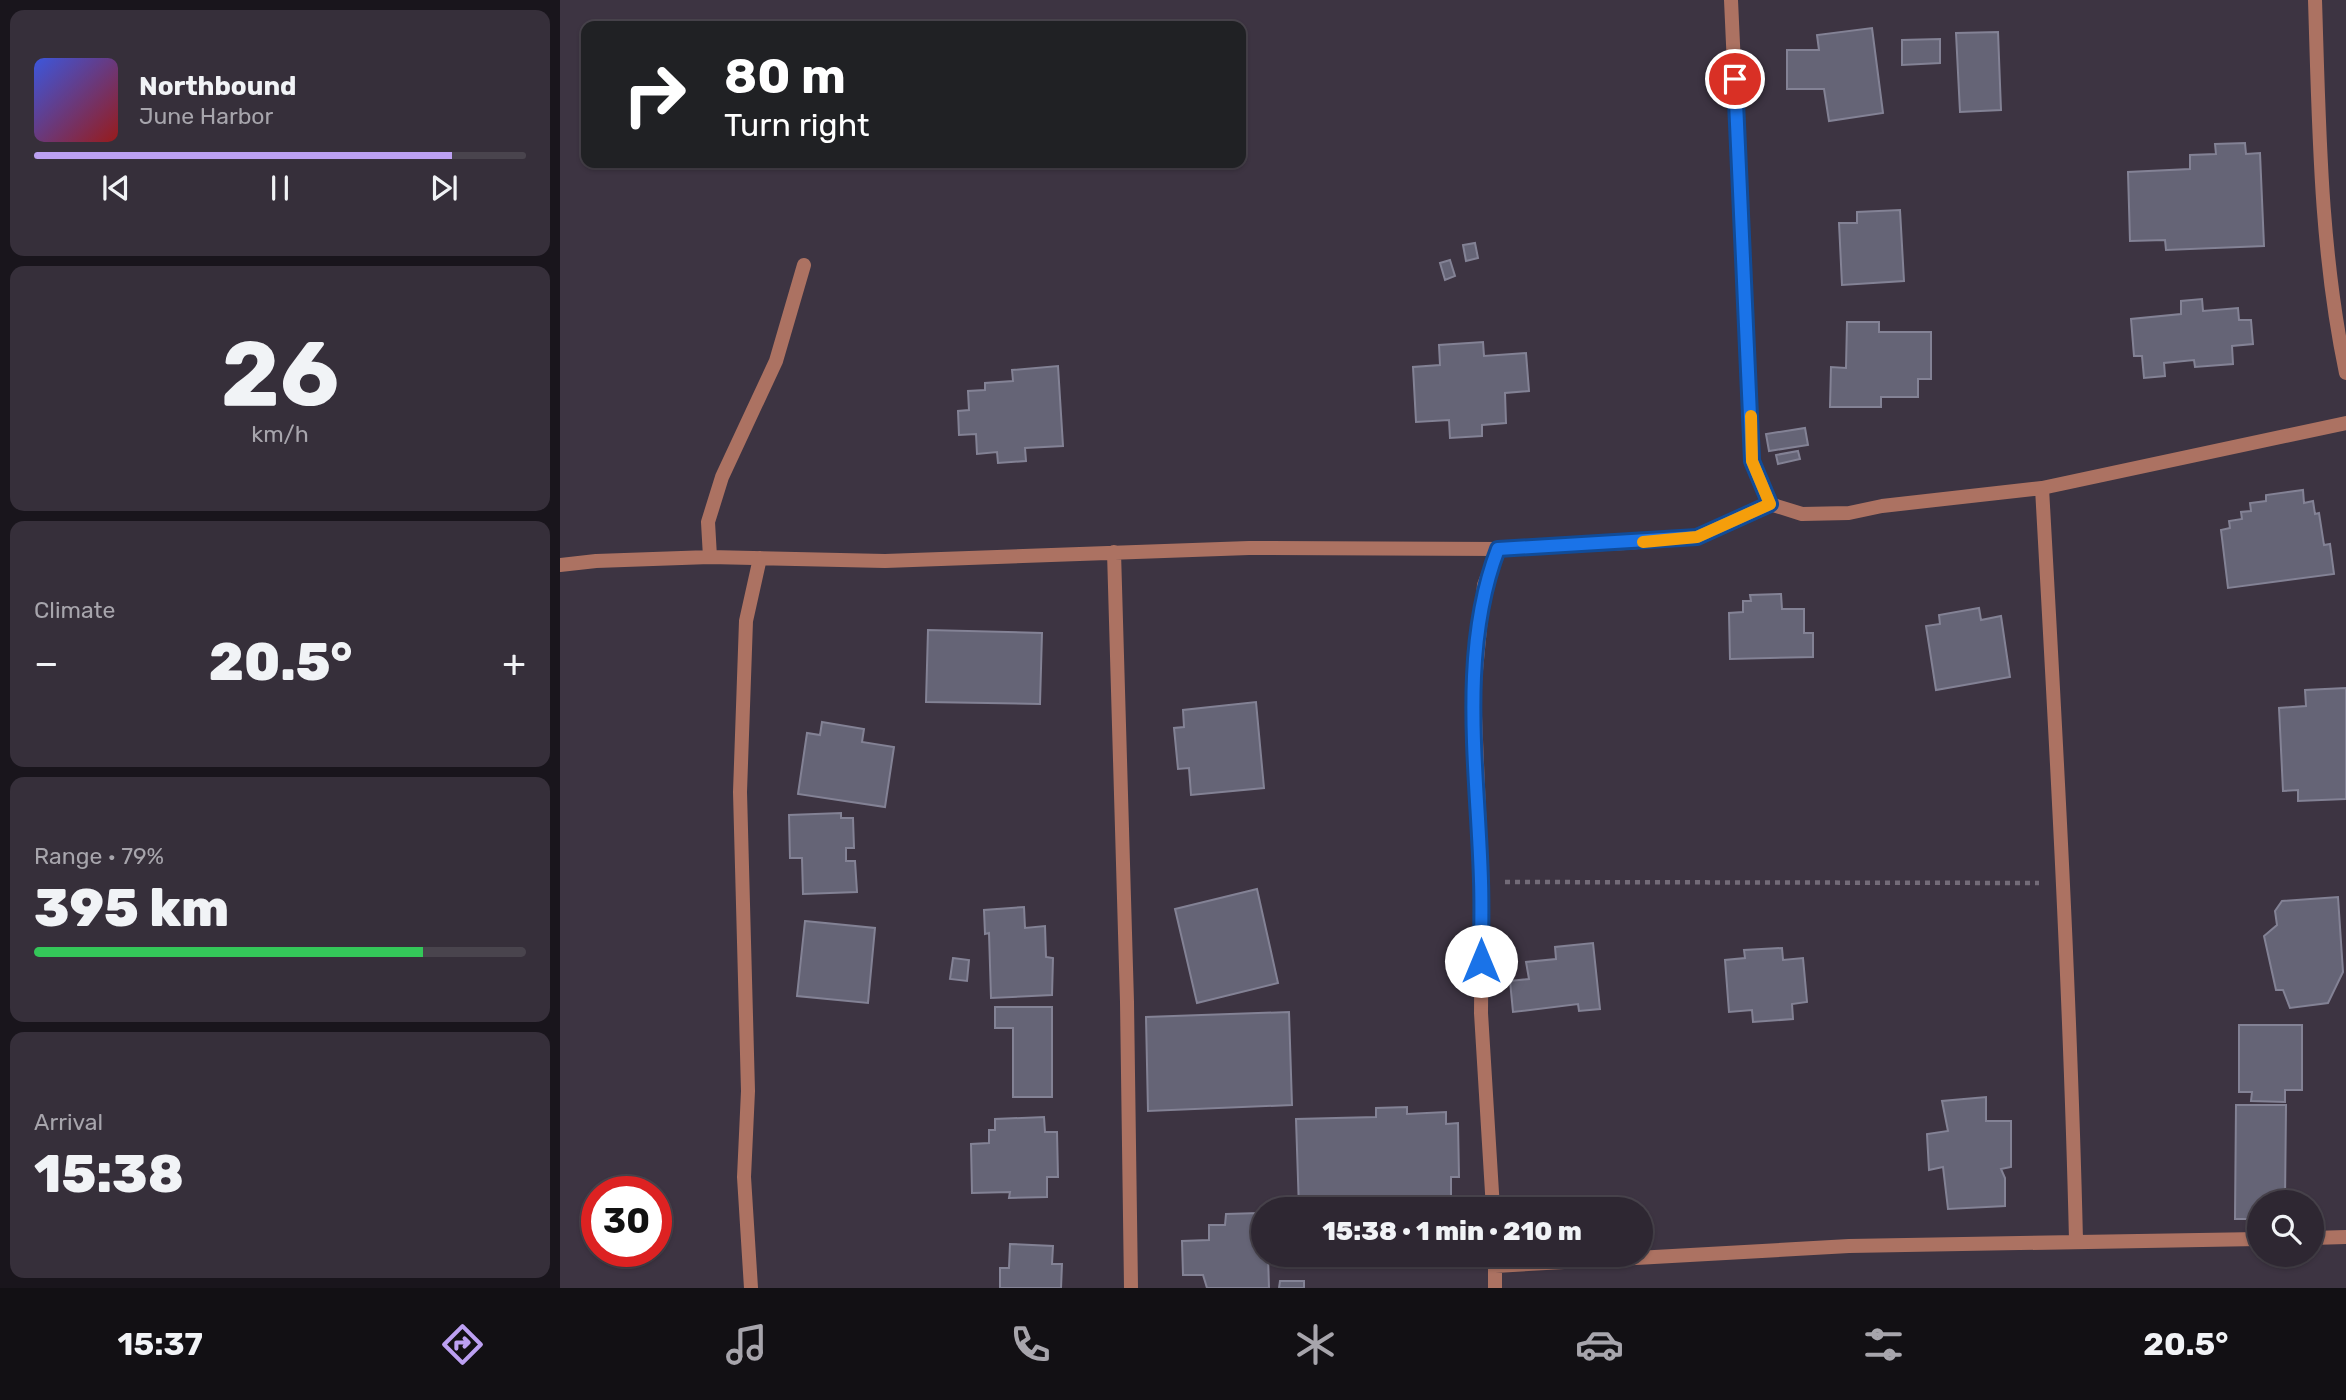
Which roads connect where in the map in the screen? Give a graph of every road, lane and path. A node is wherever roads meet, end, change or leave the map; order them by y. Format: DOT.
graph roads {
  1 [pos="1731,0"];
  2 [pos="2315,0"];
  3 [pos="804,265"];
  4 [pos="2346,373"];
  5 [pos="2346,423"];
  6 [pos="2042,488"];
  7 [pos="1770,504"];
  8 [pos="1498,549"];
  9 [pos="1114,552"];
  10 [pos="710,557"];
  11 [pos="760,558"];
  12 [pos="560,565"];
  13 [pos="1482,882"];
  14 [pos="2061,883"];
  15 [pos="1492,1197"];
  16 [pos="2346,1237"];
  17 [pos="2324,1238"];
  18 [pos="2247,1239"];
  19 [pos="2077,1240"];
  20 [pos="1653,1254"];
  21 [pos="1495,1267"];
  22 [pos="751,1288"];
  23 [pos="1131,1288"];
  24 [pos="1495,1288"];
  1 -- 7 [label="street"];
  2 -- 4 [label="street"];
  3 -- 10 [label="street"];
  5 -- 6 [label="street"];
  6 -- 7 [label="street"];
  6 -- 14 [label="street"];
  7 -- 8 [label="street"];
  8 -- 9 [label="street"];
  8 -- 13 [label="street"];
  9 -- 11 [label="street"];
  9 -- 23 [label="street"];
  10 -- 11 [label="street"];
  10 -- 12 [label="street"];
  11 -- 22 [label="street"];
  13 -- 14 [label="path"];
  13 -- 15 [label="street"];
  14 -- 19 [label="street"];
  16 -- 17 [label="street"];
  18 -- 19 [label="street"];
  19 -- 20 [label="street"];
  21 -- 24 [label="street"];
}
